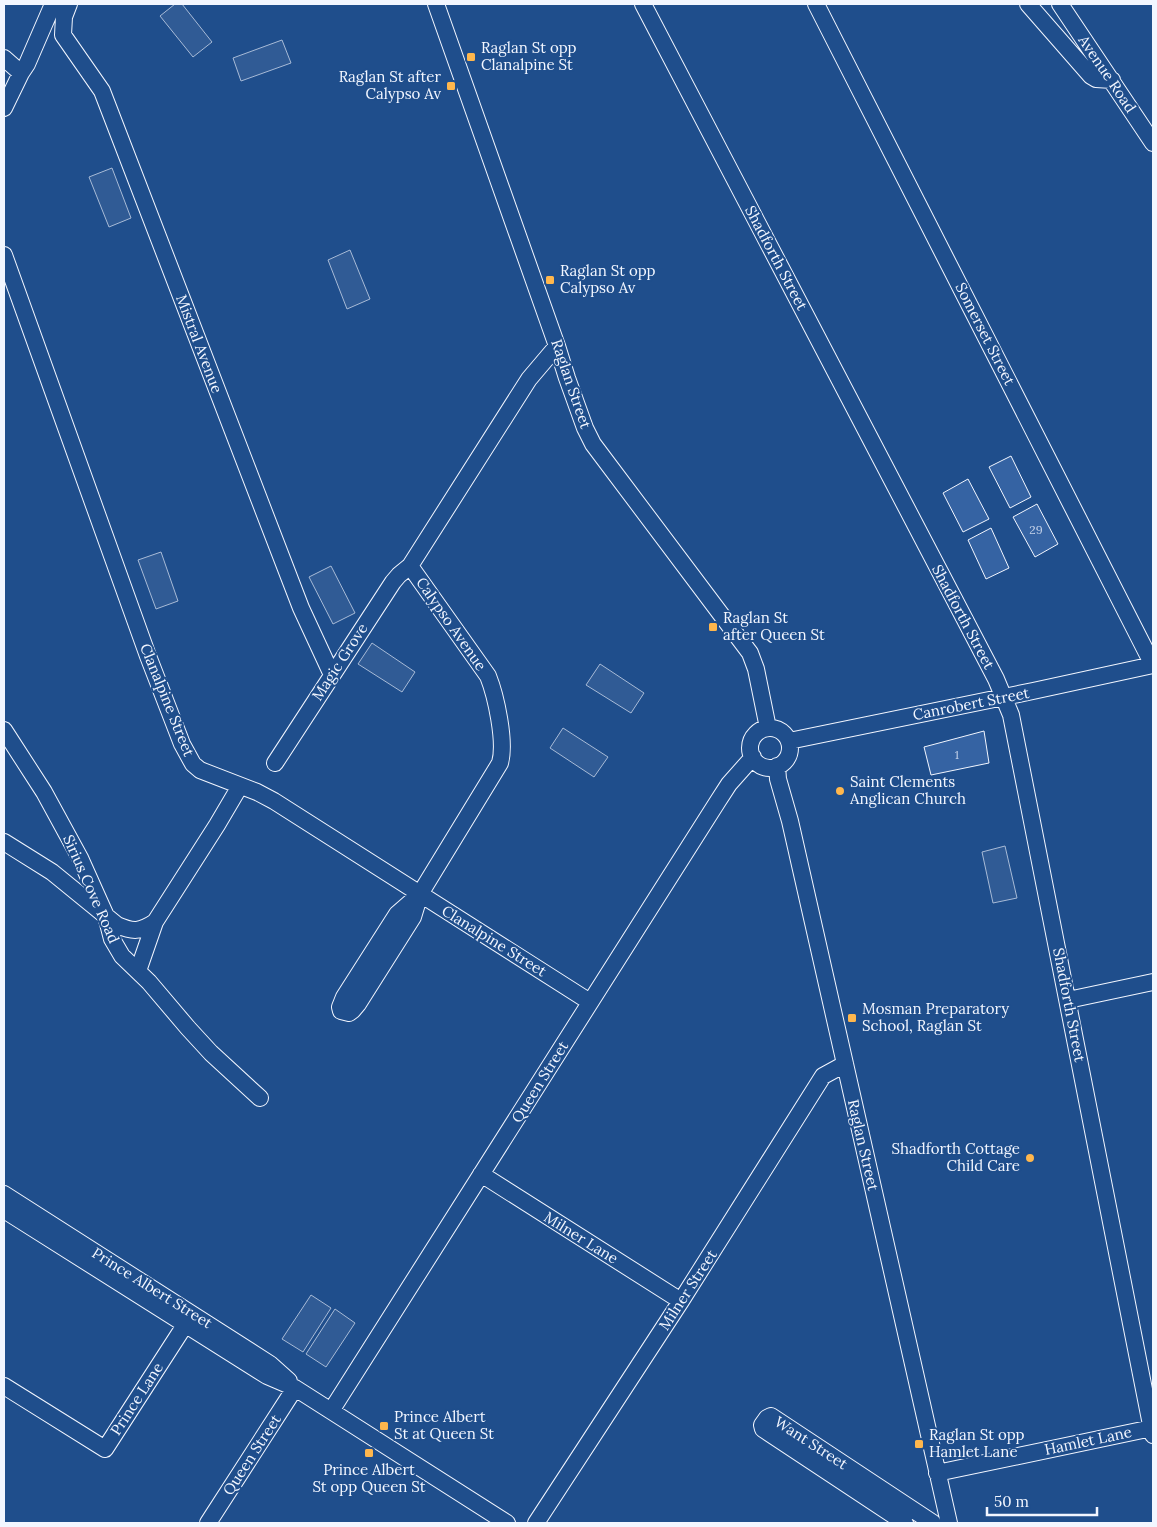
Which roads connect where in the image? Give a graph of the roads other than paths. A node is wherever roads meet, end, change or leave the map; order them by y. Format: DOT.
graph roads {
  1 [pos="54,4"];
  2 [pos="436,4"];
  3 [pos="643,4"];
  4 [pos="816,4"];
  5 [pos="1028,4"];
  6 [pos="1060,4"];
  7 [pos="66,10"];
  8 [pos="4,58"];
  9 [pos="21,73"];
  10 [pos="1112,80"];
  11 [pos="4,108"];
  12 [pos="1153,143"];
  13 [pos="4,255"];
  14 [pos="557,346"];
  15 [pos="410,566"];
  16 [pos="1153,665"];
  17 [pos="332,675"];
  18 [pos="1004,697"];
  19 [pos="768,728"];
  20 [pos="4,730"];
  21 [pos="789,741"];
  22 [pos="753,757"];
  23 [pos="275,763"];
  24 [pos="777,766"];
  25 [pos="240,786"];
  26 [pos="4,842"];
  27 [pos="420,894"];
  28 [pos="106,916"];
  29 [pos="155,922"];
  30 [pos="138,970"];
  31 [pos="1153,982"];
  32 [pos="1068,1000"];
  33 [pos="590,1002"];
  34 [pos="845,1064"];
  35 [pos="260,1098"];
  36 [pos="481,1174"];
  37 [pos="4,1194"];
  38 [pos="4,1210"];
  39 [pos="681,1301"];
  40 [pos="185,1325"];
  41 [pos="4,1386"];
  42 [pos="295,1388"];
  43 [pos="331,1411"];
  44 [pos="1153,1431"];
  45 [pos="937,1473"];
  46 [pos="208,1523"];
  47 [pos="507,1523"];
  48 [pos="536,1523"];
  49 [pos="905,1523"];
  50 [pos="933,1523"];
  51 [pos="949,1523"];
  1 -- 9 [label="street"];
  2 -- 14 [label="street, Raglan Street"];
  3 -- 18 [label="street, Shadforth Street"];
  4 -- 16 [label="street, Somerset Street"];
  5 -- 10 [label="street"];
  6 -- 10 [label="street, Avenue Road"];
  7 -- 17 [label="street, Mistral Avenue"];
  8 -- 9 [label="street"];
  9 -- 11 [label="street"];
  10 -- 12 [label="street, Avenue Road"];
  13 -- 25 [label="street, Clanalpine Street"];
  14 -- 15 [label="street, Calypso Avenue"];
  14 -- 19 [label="street, Raglan Street"];
  15 -- 17 [label="street, Magic Grove"];
  15 -- 27 [label="street, Calypso Avenue"];
  16 -- 18 [label="street, Canrobert Street"];
  17 -- 23 [label="street, Magic Grove"];
  18 -- 21 [label="street, Canrobert Street"];
  18 -- 32 [label="street, Shadforth Street"];
  19 -- 21 [label="street"];
  19 -- 22 [label="street"];
  20 -- 28 [label="street, Sirius Cove Road"];
  21 -- 24 [label="street"];
  22 -- 24 [label="street"];
  22 -- 33 [label="street, Queen Street"];
  24 -- 34 [label="street, Raglan Street"];
  25 -- 27 [label="street, Clanalpine Street"];
  25 -- 29 [label="street"];
  26 -- 28 [label="street"];
  27 -- 27 [label="street, Calypso Avenue"];
  27 -- 33 [label="street, Clanalpine Street"];
  28 -- 29 [label="street"];
  28 -- 30 [label="street, Sirius Cove Road"];
  29 -- 30 [label="street"];
  30 -- 35 [label="street, Sirius Cove Road"];
  31 -- 32 [label="street"];
  32 -- 44 [label="street, Shadforth Street"];
  33 -- 36 [label="street, Queen Street"];
  34 -- 39 [label="street, Milner Street"];
  34 -- 45 [label="street, Raglan Street"];
  36 -- 39 [label="street, Milner Lane"];
  36 -- 43 [label="street, Queen Street"];
  37 -- 42 [label="street, Prince Albert Street"];
  38 -- 40 [label="street, Prince Albert Street"];
  39 -- 48 [label="street, Milner Street"];
  40 -- 41 [label="street, Prince Lane"];
  40 -- 42 [label="street, Prince Albert Street"];
  42 -- 43 [label="street, Prince Albert Street"];
  42 -- 46 [label="street, Queen Street"];
  43 -- 47 [label="street, Prince Albert Street"];
  44 -- 45 [label="street, Hamlet Lane"];
  45 -- 51 [label="street, Raglan Street"];
  49 -- 50 [label="street, Want Street"];
}
